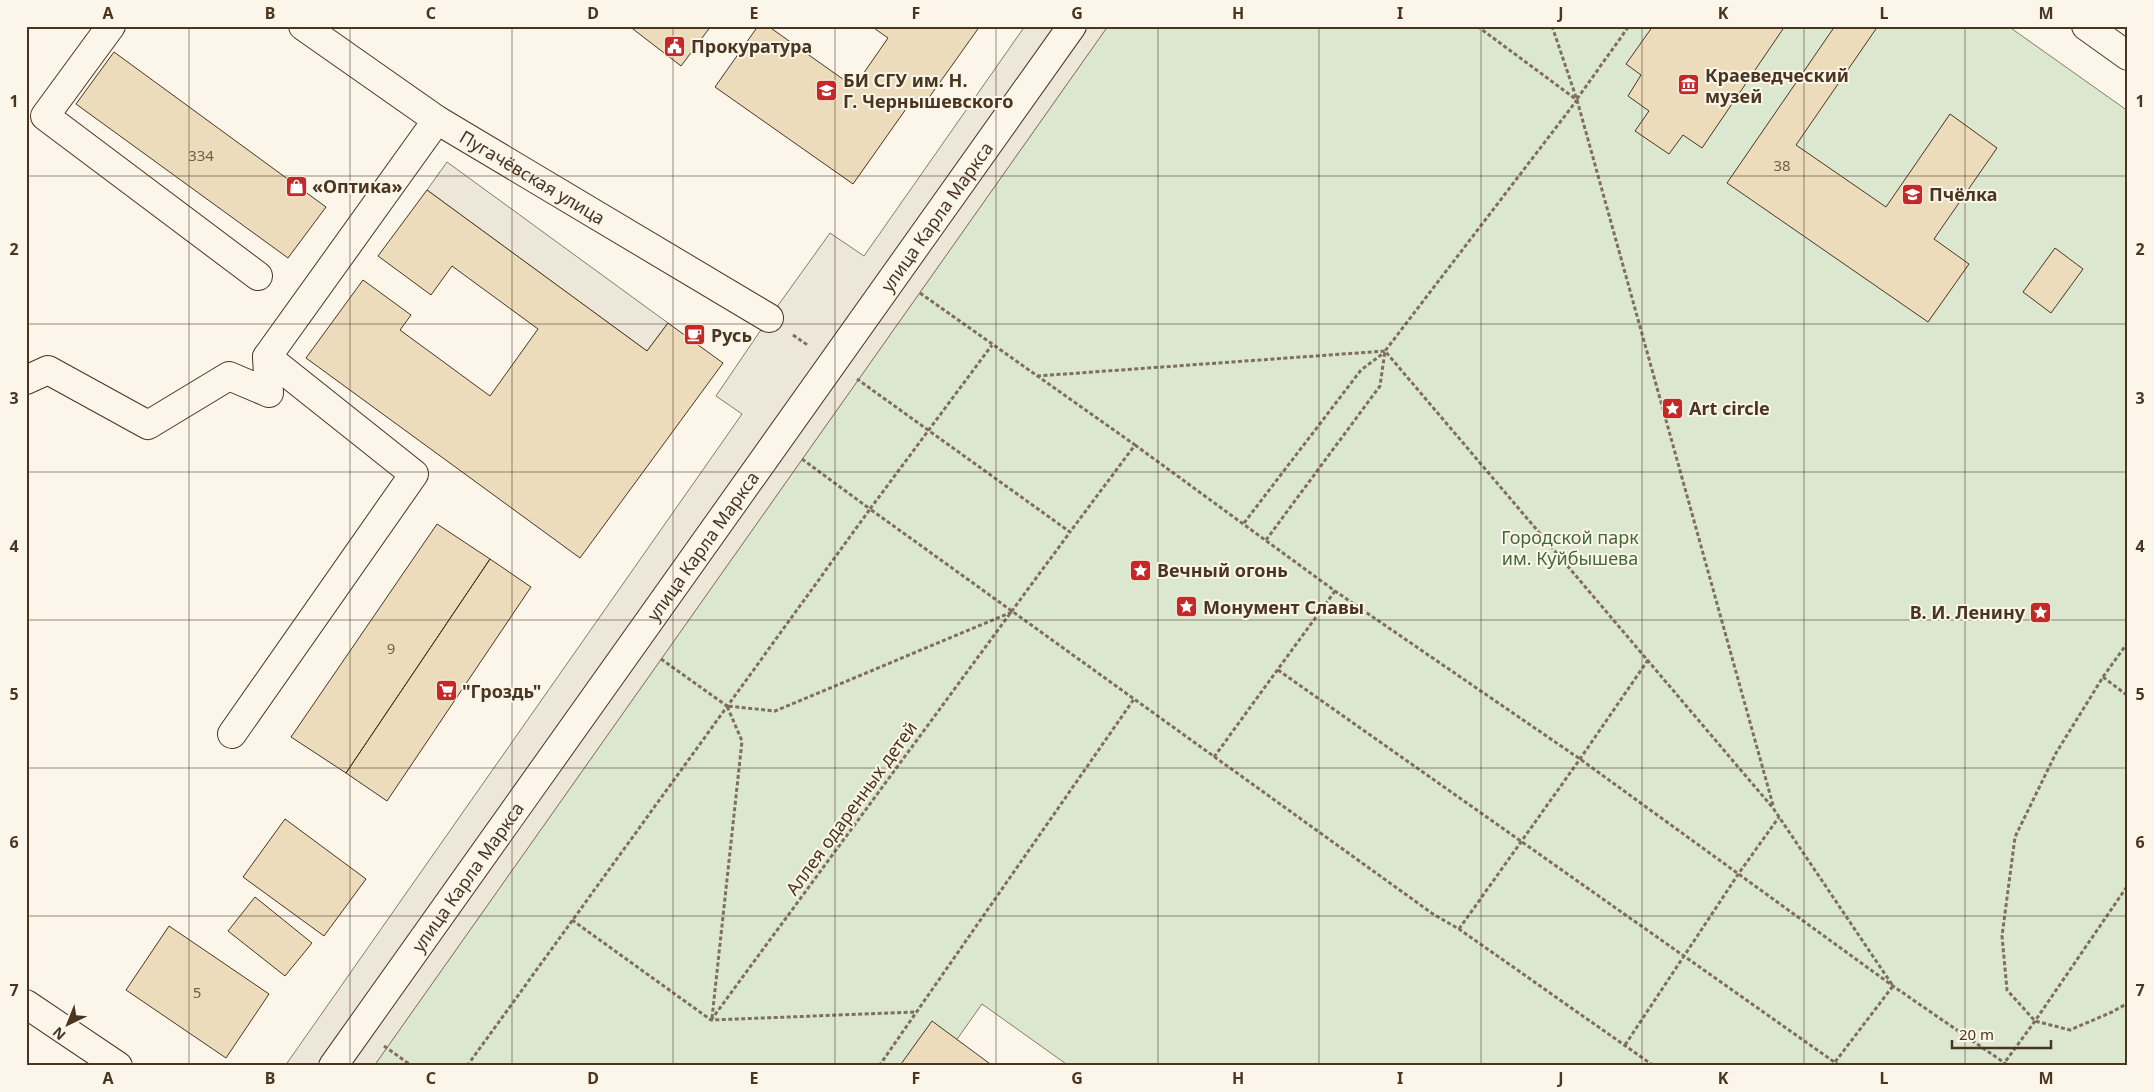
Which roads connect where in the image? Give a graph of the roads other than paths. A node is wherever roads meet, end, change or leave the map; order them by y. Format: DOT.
graph roads {
  1 [pos="111,26"];
  2 [pos="303,26"];
  3 [pos="1072,26"];
  4 [pos="2086,26"];
  5 [pos="2128,56"];
  6 [pos="437,120"];
  7 [pos="258,276"];
  8 [pos="769,318"];
  9 [pos="267,357"];
  10 [pos="26,380"];
  11 [pos="232,734"];
  12 [pos="26,1004"];
  13 [pos="118,1066"];
  14 [pos="333,1066"];
  1 -- 7 [label="street"];
  2 -- 6 [label="street, Пугачёвская улица"];
  3 -- 14 [label="street, улица Карла Маркса"];
  4 -- 5 [label="street"];
  6 -- 8 [label="street, Пугачёвская улица"];
  6 -- 9 [label="street"];
  9 -- 10 [label="street"];
  9 -- 11 [label="street"];
  12 -- 13 [label="street"];
}
